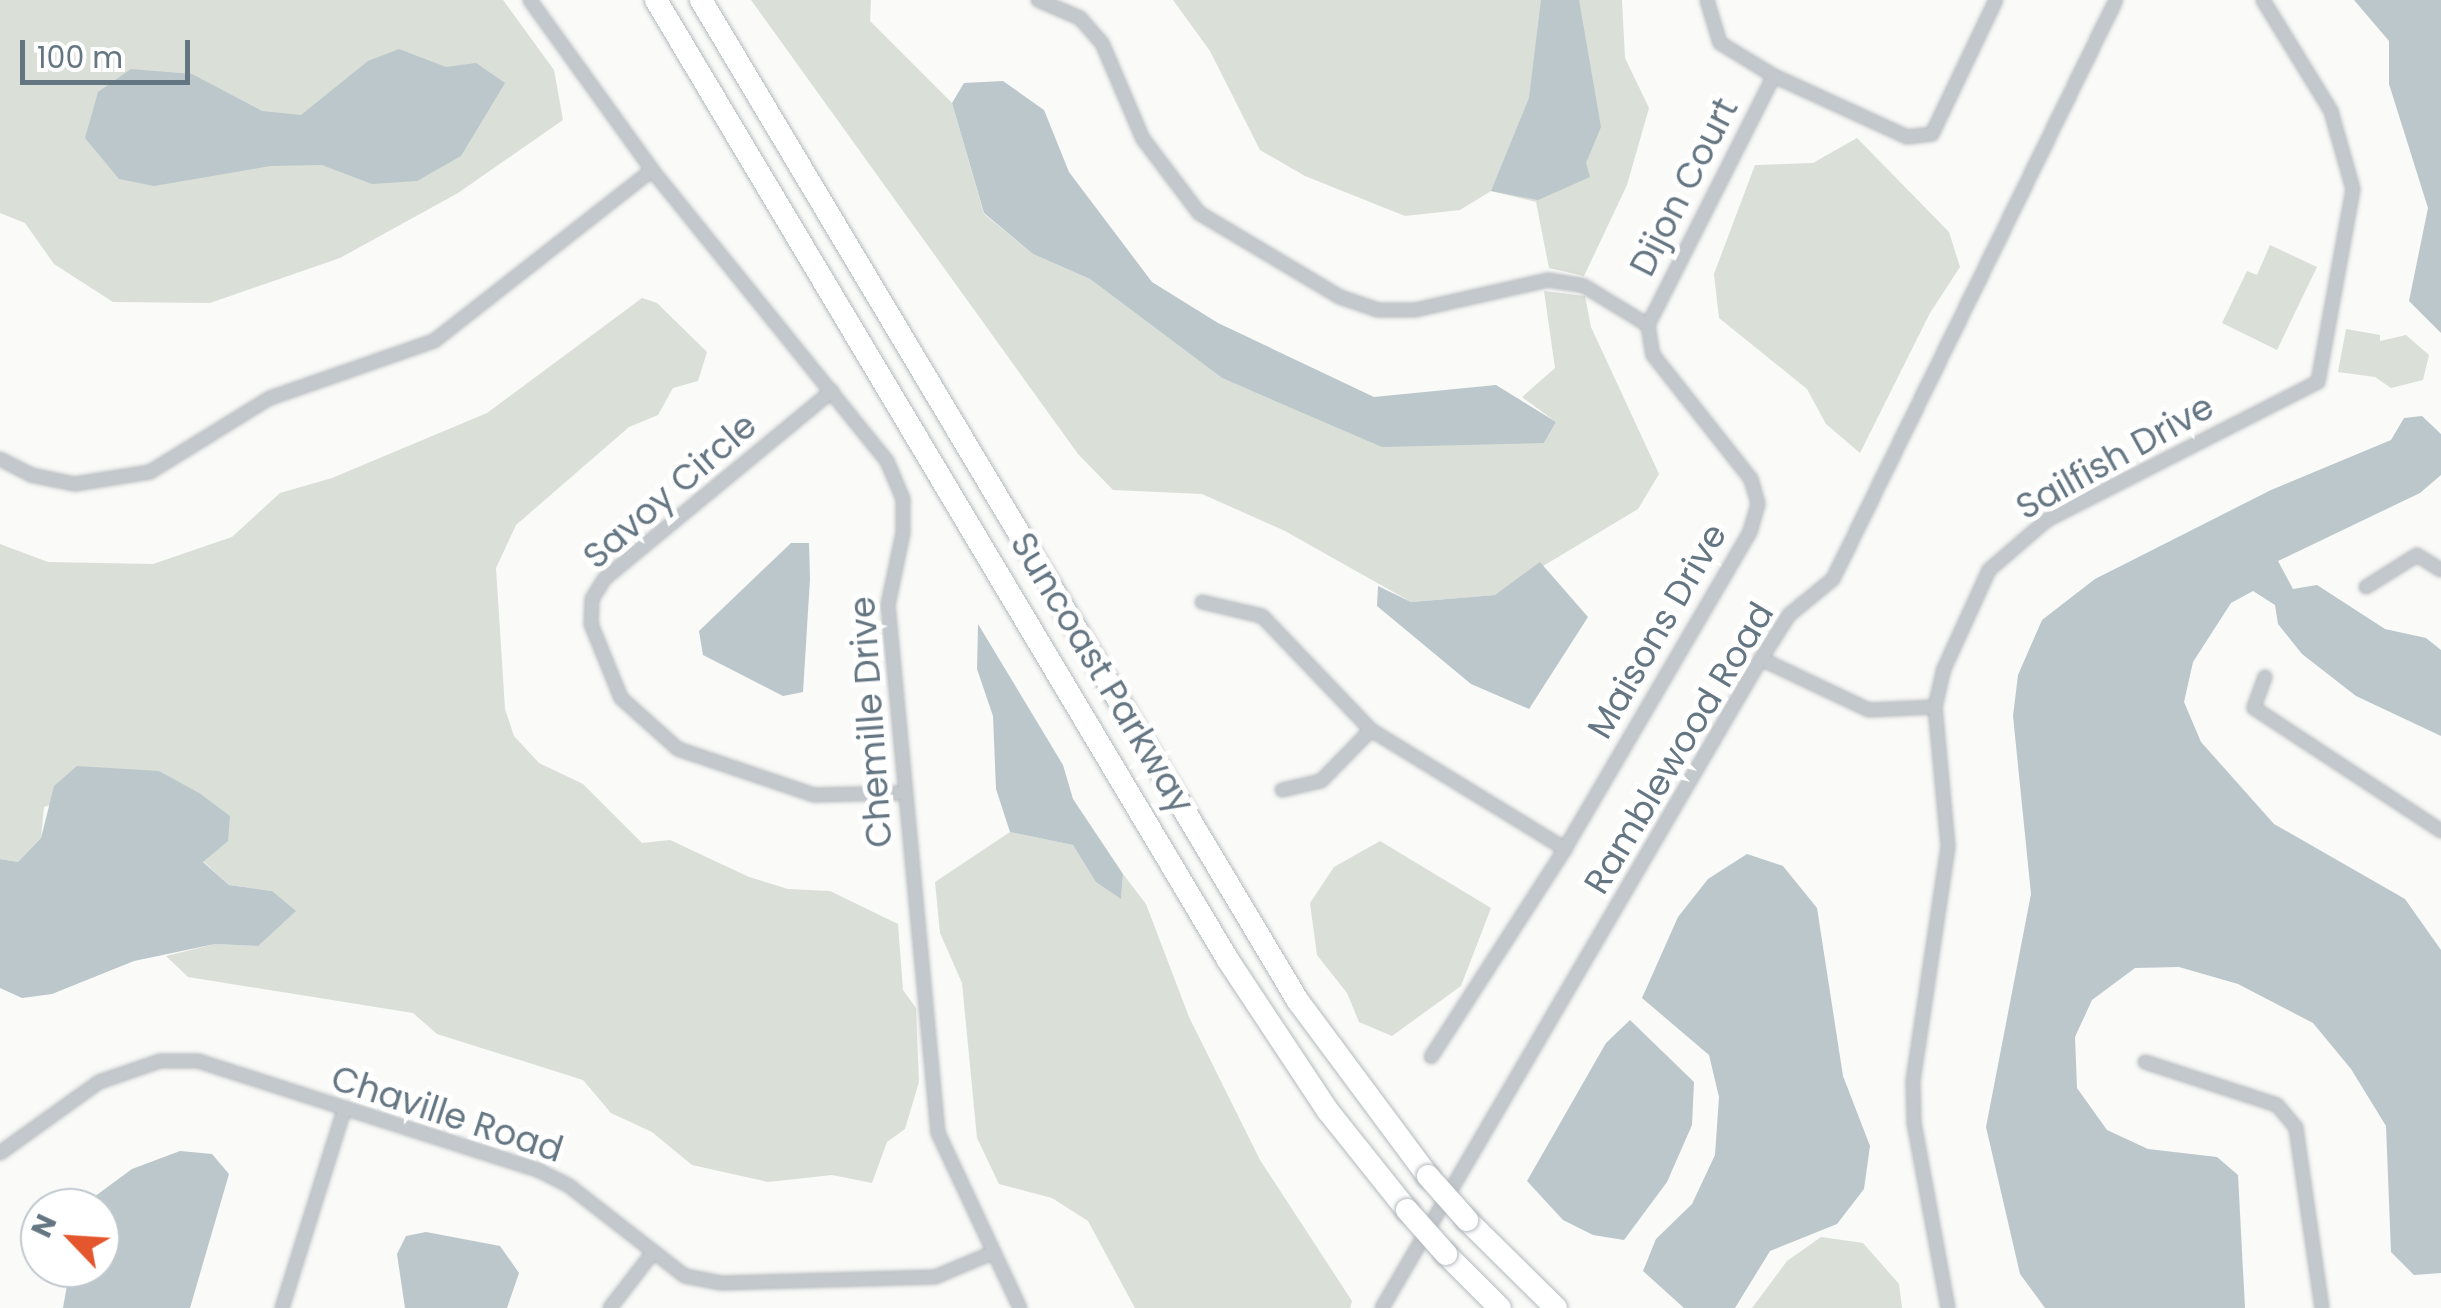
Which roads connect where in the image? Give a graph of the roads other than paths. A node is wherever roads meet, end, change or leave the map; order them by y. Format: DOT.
graph roads {
  1 [pos="530,0"];
  2 [pos="656,0"];
  3 [pos="700,0"];
  4 [pos="1038,0"];
  5 [pos="1707,0"];
  6 [pos="1996,0"];
  7 [pos="2116,0"];
  8 [pos="2263,0"];
  9 [pos="1774,76"];
  10 [pos="652,170"];
  11 [pos="1648,325"];
  12 [pos="832,392"];
  13 [pos="0,459"];
  14 [pos="2441,570"];
  15 [pos="2366,587"];
  16 [pos="1202,602"];
  17 [pos="1761,660"];
  18 [pos="2265,677"];
  19 [pos="1935,708"];
  20 [pos="1371,730"];
  21 [pos="1282,790"];
  22 [pos="906,793"];
  23 [pos="2441,831"];
  24 [pos="1565,849"];
  25 [pos="1431,1057"];
  26 [pos="2144,1062"];
  27 [pos="343,1112"];
  28 [pos="0,1153"];
  29 [pos="992,1253"];
  30 [pos="651,1255"];
  31 [pos="282,1308"];
  32 [pos="610,1308"];
  33 [pos="1020,1308"];
  34 [pos="1382,1308"];
  35 [pos="1500,1308"];
  36 [pos="1556,1308"];
  37 [pos="1948,1308"];
  38 [pos="2322,1308"];
  1 -- 10 [label="street, Chemille Drive"];
  2 -- 35 [label="highway, Suncoast Parkway, bridge"];
  3 -- 36 [label="highway, Suncoast Parkway, bridge"];
  4 -- 11 [label="street"];
  5 -- 9 [label="street"];
  6 -- 9 [label="street"];
  7 -- 17 [label="street, Ramblewood Road"];
  8 -- 19 [label="street, Sailfish Drive"];
  9 -- 11 [label="street, Dijon Court"];
  10 -- 12 [label="street, Chemille Drive"];
  10 -- 13 [label="street"];
  11 -- 24 [label="street, Maisons Drive"];
  12 -- 22 [label="street, Chemille Drive"];
  12 -- 22 [label="street, Savoy Circle"];
  14 -- 15 [label="street"];
  16 -- 20 [label="street"];
  17 -- 19 [label="street"];
  17 -- 34 [label="street, Ramblewood Road"];
  18 -- 23 [label="street"];
  19 -- 37 [label="street, Sailfish Drive"];
  20 -- 21 [label="street"];
  20 -- 24 [label="street"];
  22 -- 29 [label="street, Chemille Drive"];
  24 -- 25 [label="street, Maisons Drive"];
  26 -- 38 [label="street"];
  27 -- 28 [label="street, Chaville Road"];
  27 -- 30 [label="street, Chaville Road"];
  27 -- 31 [label="street"];
  29 -- 30 [label="street, Chaville Road"];
  29 -- 33 [label="street, Chemille Drive"];
  30 -- 32 [label="street"];
}
